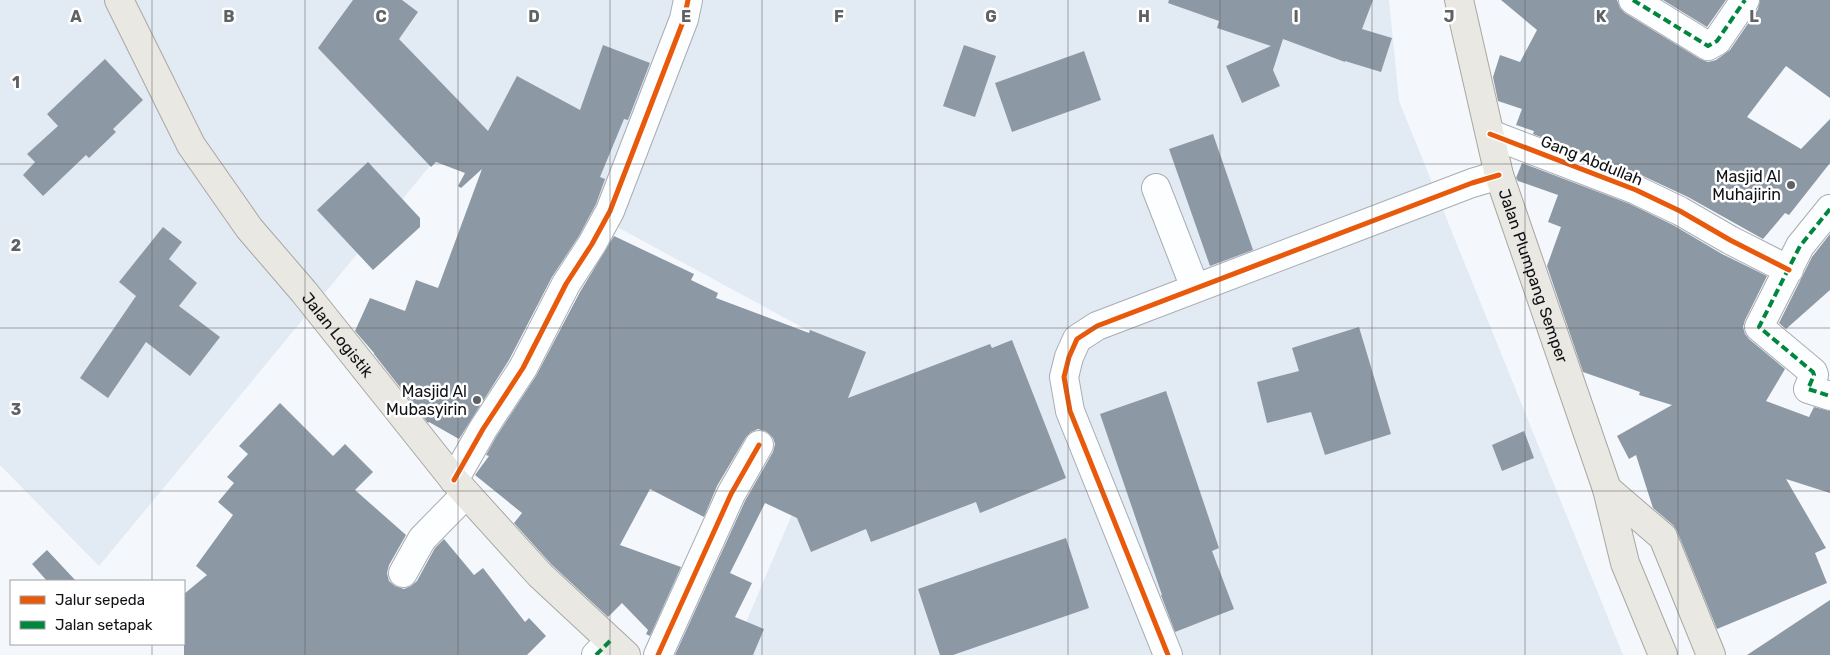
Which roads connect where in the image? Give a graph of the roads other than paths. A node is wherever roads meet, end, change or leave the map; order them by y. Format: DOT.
graph roads {
  1 [pos="120,0"];
  2 [pos="688,0"];
  3 [pos="1459,0"];
  4 [pos="1633,0"];
  5 [pos="1746,0"];
  6 [pos="1490,134"];
  7 [pos="1499,175"];
  8 [pos="1156,188"];
  9 [pos="1830,209"];
  10 [pos="1789,270"];
  11 [pos="1195,288"];
  12 [pos="1830,396"];
  13 [pos="759,445"];
  14 [pos="460,487"];
  15 [pos="1607,489"];
  16 [pos="403,573"];
  17 [pos="611,650"];
  18 [pos="658,655"];
  19 [pos="1168,655"];
  20 [pos="1663,655"];
  21 [pos="1712,655"];
  1 -- 14 [label="main road, Jalan Logistik"];
  2 -- 14 [label="street"];
  3 -- 6 [label="main road, Jalan Plumpang Semper"];
  4 -- 5 [label="street"];
  6 -- 7 [label="main road, Jalan Plumpang Semper"];
  6 -- 10 [label="street, Gang Abdullah"];
  7 -- 11 [label="street"];
  7 -- 15 [label="main road, Jalan Plumpang Semper"];
  8 -- 11 [label="street"];
  9 -- 10 [label="street"];
  10 -- 12 [label="street"];
  11 -- 19 [label="street"];
  13 -- 18 [label="street"];
  14 -- 16 [label="street"];
  14 -- 17 [label="main road, Jalan Logistik"];
  15 -- 20 [label="main road, Jalan Plumpang Semper"];
  15 -- 21 [label="main road"];
}
